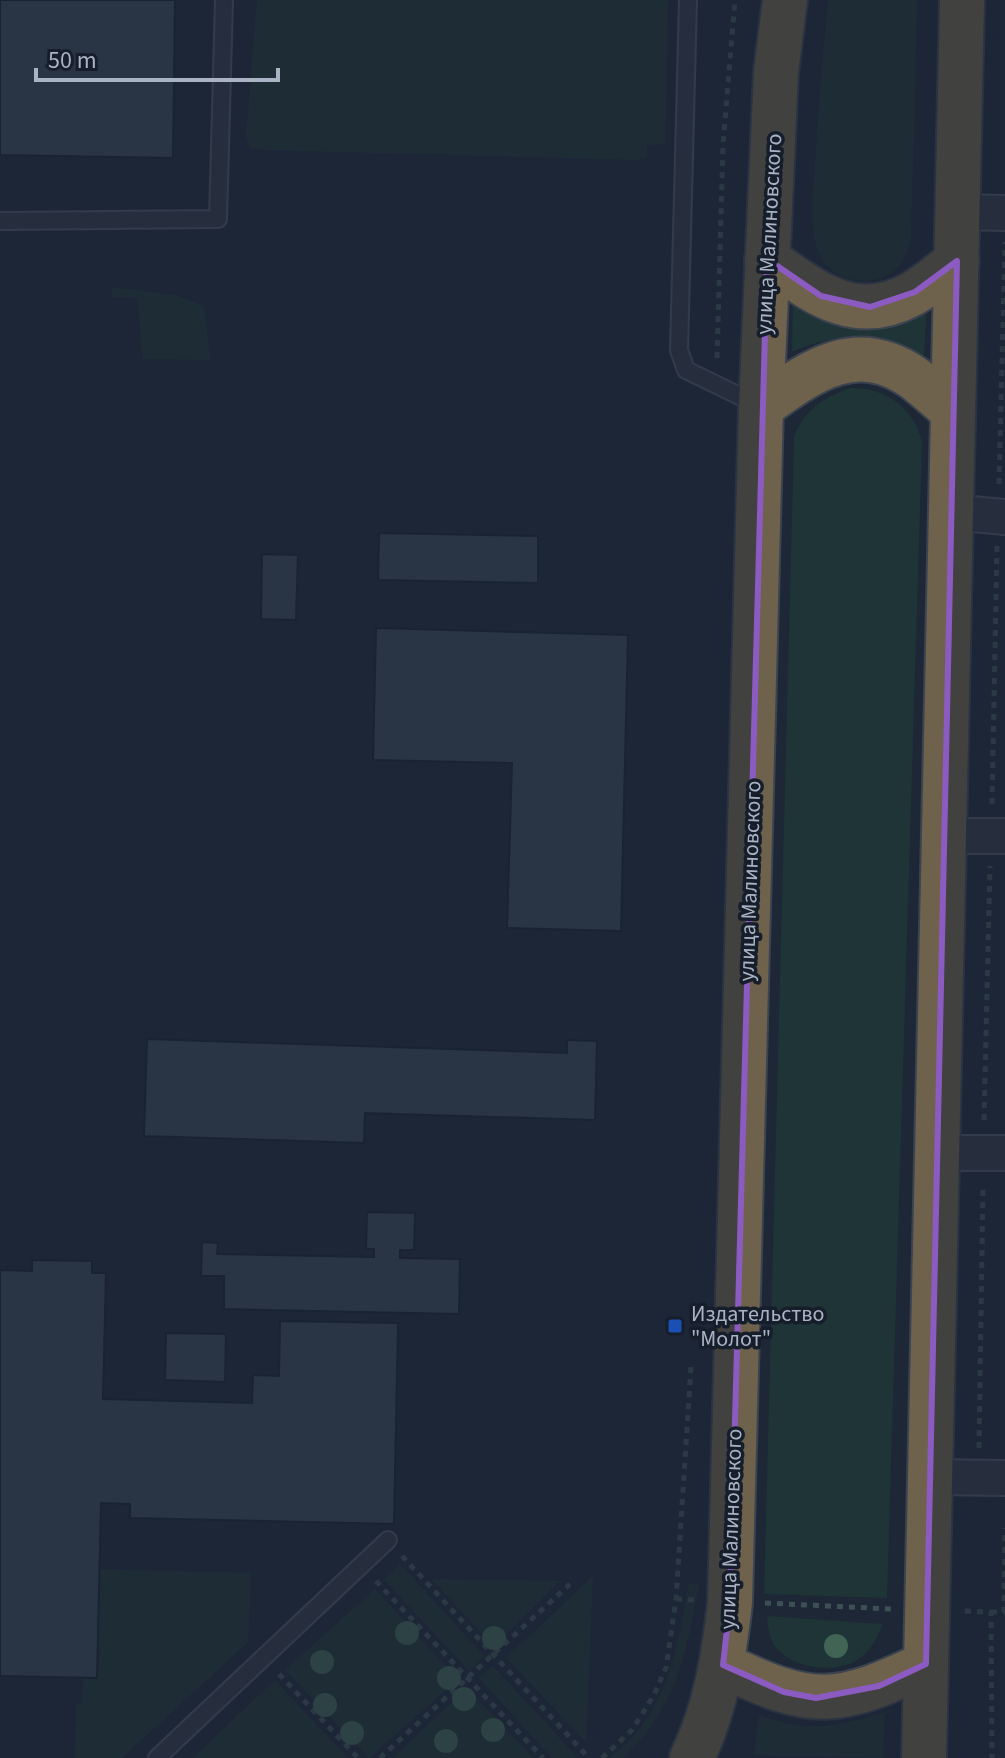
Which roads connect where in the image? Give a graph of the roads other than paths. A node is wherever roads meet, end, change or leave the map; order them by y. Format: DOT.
graph roads {
  1 [pos="224,0"];
  2 [pos="688,0"];
  3 [pos="785,0"];
  4 [pos="962,0"];
  5 [pos="958,212"];
  6 [pos="1005,213"];
  7 [pos="0,221"];
  8 [pos="767,259"];
  9 [pos="957,261"];
  10 [pos="761,407"];
  11 [pos="952,410"];
  12 [pos="951,512"];
  13 [pos="1002,516"];
  14 [pos="942,836"];
  15 [pos="998,836"];
  16 [pos="937,1153"];
  17 [pos="994,1153"];
  18 [pos="931,1477"];
  19 [pos="992,1478"];
  20 [pos="388,1540"];
  21 [pos="926,1664"];
  22 [pos="723,1665"];
  23 [pos="157,1758"];
  24 [pos="692,1758"];
  25 [pos="924,1758"];
  1 -- 7 [label="lane"];
  2 -- 10 [label="lane"];
  3 -- 8 [label="highway, улица Малиновского"];
  4 -- 5 [label="highway"];
  5 -- 6 [label="street"];
  5 -- 9 [label="highway"];
  8 -- 9 [label="highway"];
  8 -- 10 [label="highway, улица Малиновского"];
  9 -- 11 [label="highway"];
  10 -- 11 [label="highway"];
  10 -- 22 [label="highway, улица Малиновского"];
  11 -- 12 [label="highway"];
  12 -- 13 [label="street"];
  12 -- 14 [label="highway"];
  14 -- 15 [label="street"];
  14 -- 16 [label="highway"];
  16 -- 17 [label="street"];
  16 -- 18 [label="highway"];
  18 -- 19 [label="street"];
  18 -- 21 [label="highway"];
  20 -- 23 [label="lane"];
  21 -- 22 [label="highway"];
  21 -- 25 [label="highway"];
  22 -- 24 [label="highway, улица Малиновского"];
}
